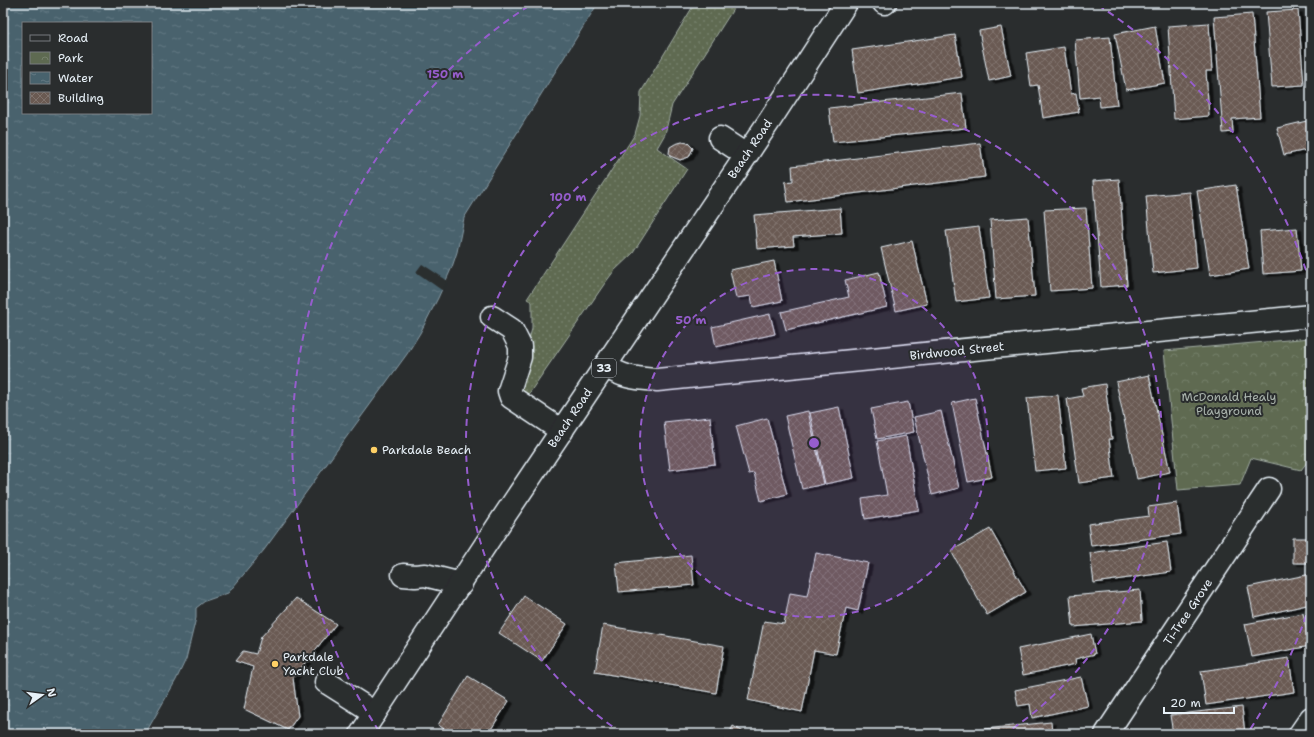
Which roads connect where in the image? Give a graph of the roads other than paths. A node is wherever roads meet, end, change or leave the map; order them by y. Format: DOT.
graph roads {
  1 [pos="846,3"];
  2 [pos="720,138"];
  3 [pos="746,155"];
  4 [pos="1311,316"];
  5 [pos="492,317"];
  6 [pos="605,366"];
  7 [pos="562,431"];
  8 [pos="1270,490"];
  9 [pos="403,575"];
  10 [pos="461,584"];
  11 [pos="326,682"];
  12 [pos="375,713"];
  13 [pos="1311,718"];
  14 [pos="361,734"];
  15 [pos="1106,734"];
  16 [pos="1300,734"];
  1 -- 3 [label="street, Beach Road / 33"];
  2 -- 3 [label="street"];
  3 -- 6 [label="street, Beach Road / 33"];
  4 -- 6 [label="street, Birdwood Street"];
  5 -- 7 [label="street"];
  6 -- 7 [label="street, Beach Road / 33"];
  7 -- 10 [label="street, Beach Road / 33"];
  8 -- 15 [label="street, Ti-Tree Grove"];
  9 -- 10 [label="street"];
  10 -- 12 [label="street, Beach Road / 33"];
  11 -- 12 [label="street"];
  12 -- 14 [label="street, Beach Road / 33"];
  13 -- 16 [label="street"];
}
